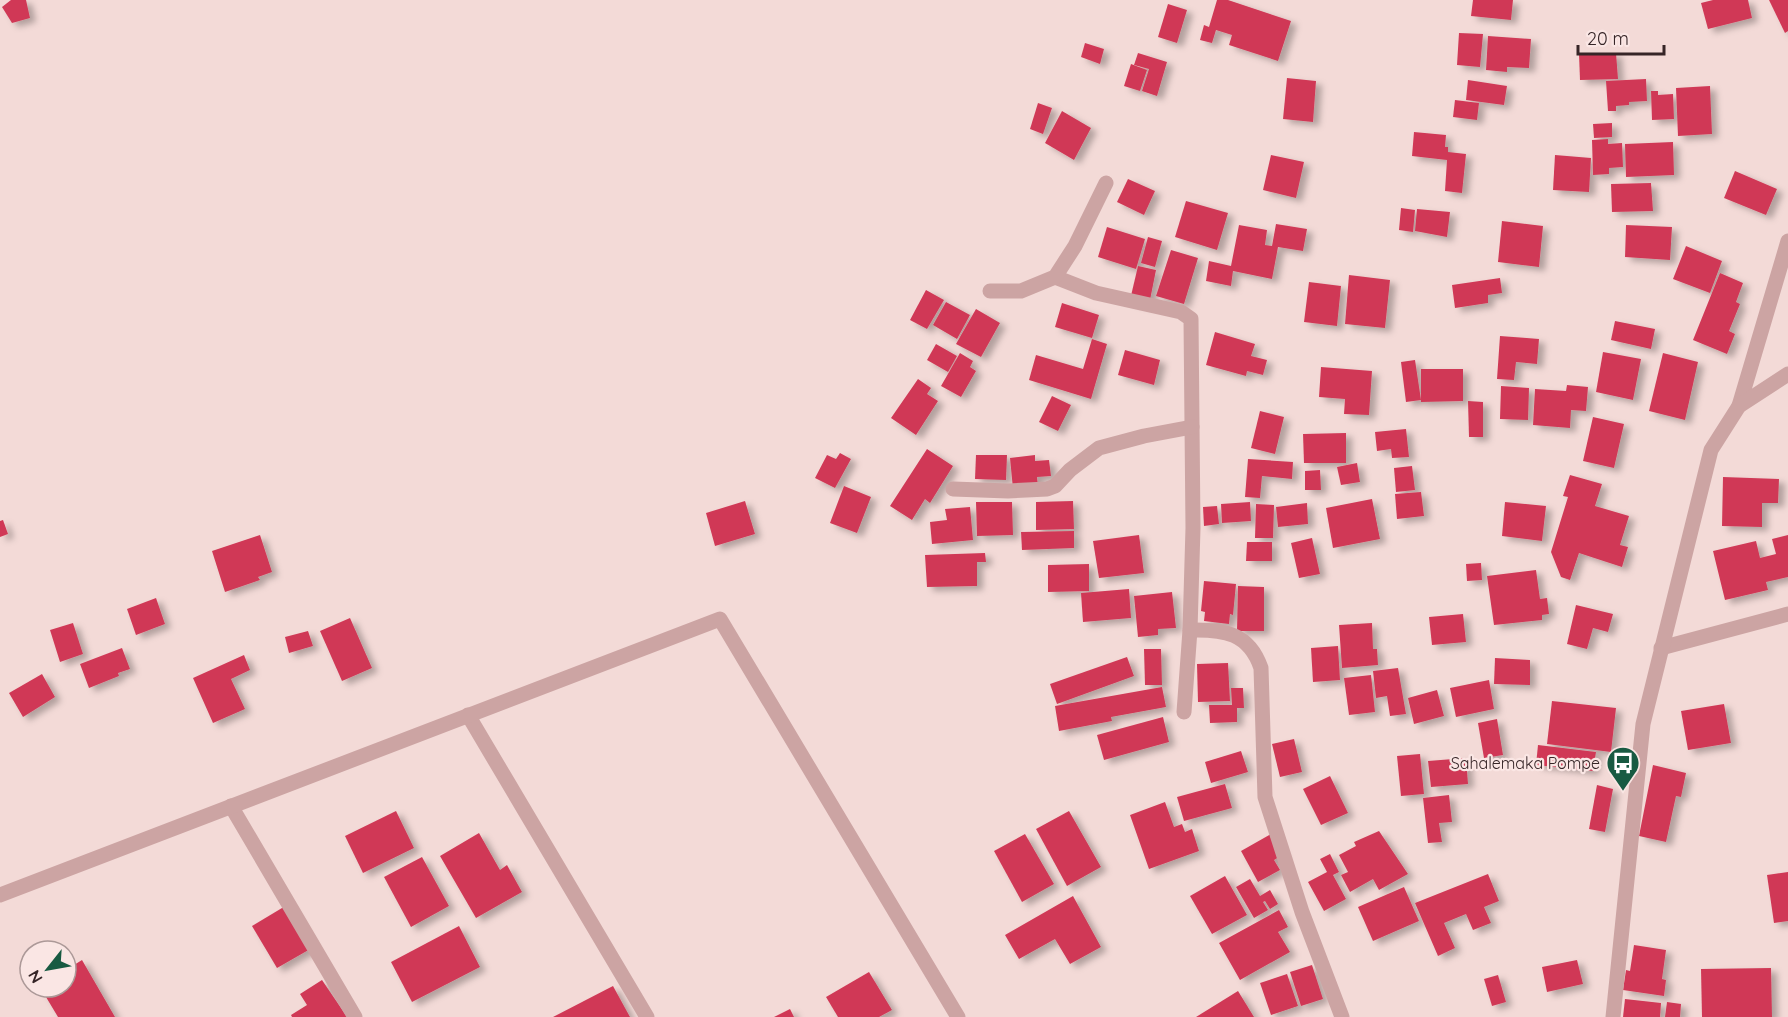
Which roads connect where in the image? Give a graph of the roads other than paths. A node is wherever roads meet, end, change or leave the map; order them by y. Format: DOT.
graph roads {
  1 [pos="1106,183"];
  2 [pos="1788,241"];
  3 [pos="1055,277"];
  4 [pos="990,291"];
  5 [pos="1788,374"];
  6 [pos="1739,406"];
  7 [pos="1192,427"];
  8 [pos="953,489"];
  9 [pos="1788,614"];
  10 [pos="1190,630"];
  11 [pos="1661,648"];
  12 [pos="1184,712"];
  13 [pos="468,715"];
  14 [pos="231,806"];
  15 [pos="0,895"];
  16 [pos="355,1017"];
  17 [pos="647,1017"];
  18 [pos="958,1017"];
  19 [pos="1342,1017"];
  20 [pos="1613,1017"];
  1 -- 3 [label="street"];
  2 -- 6 [label="street"];
  3 -- 4 [label="street"];
  3 -- 7 [label="street"];
  5 -- 6 [label="street"];
  6 -- 11 [label="street"];
  7 -- 8 [label="street"];
  7 -- 10 [label="street"];
  9 -- 11 [label="street"];
  10 -- 12 [label="street"];
  10 -- 19 [label="street"];
  11 -- 20 [label="street"];
  13 -- 14 [label="street"];
  13 -- 17 [label="street"];
  13 -- 18 [label="street"];
  14 -- 15 [label="street"];
  14 -- 16 [label="street"];
}
